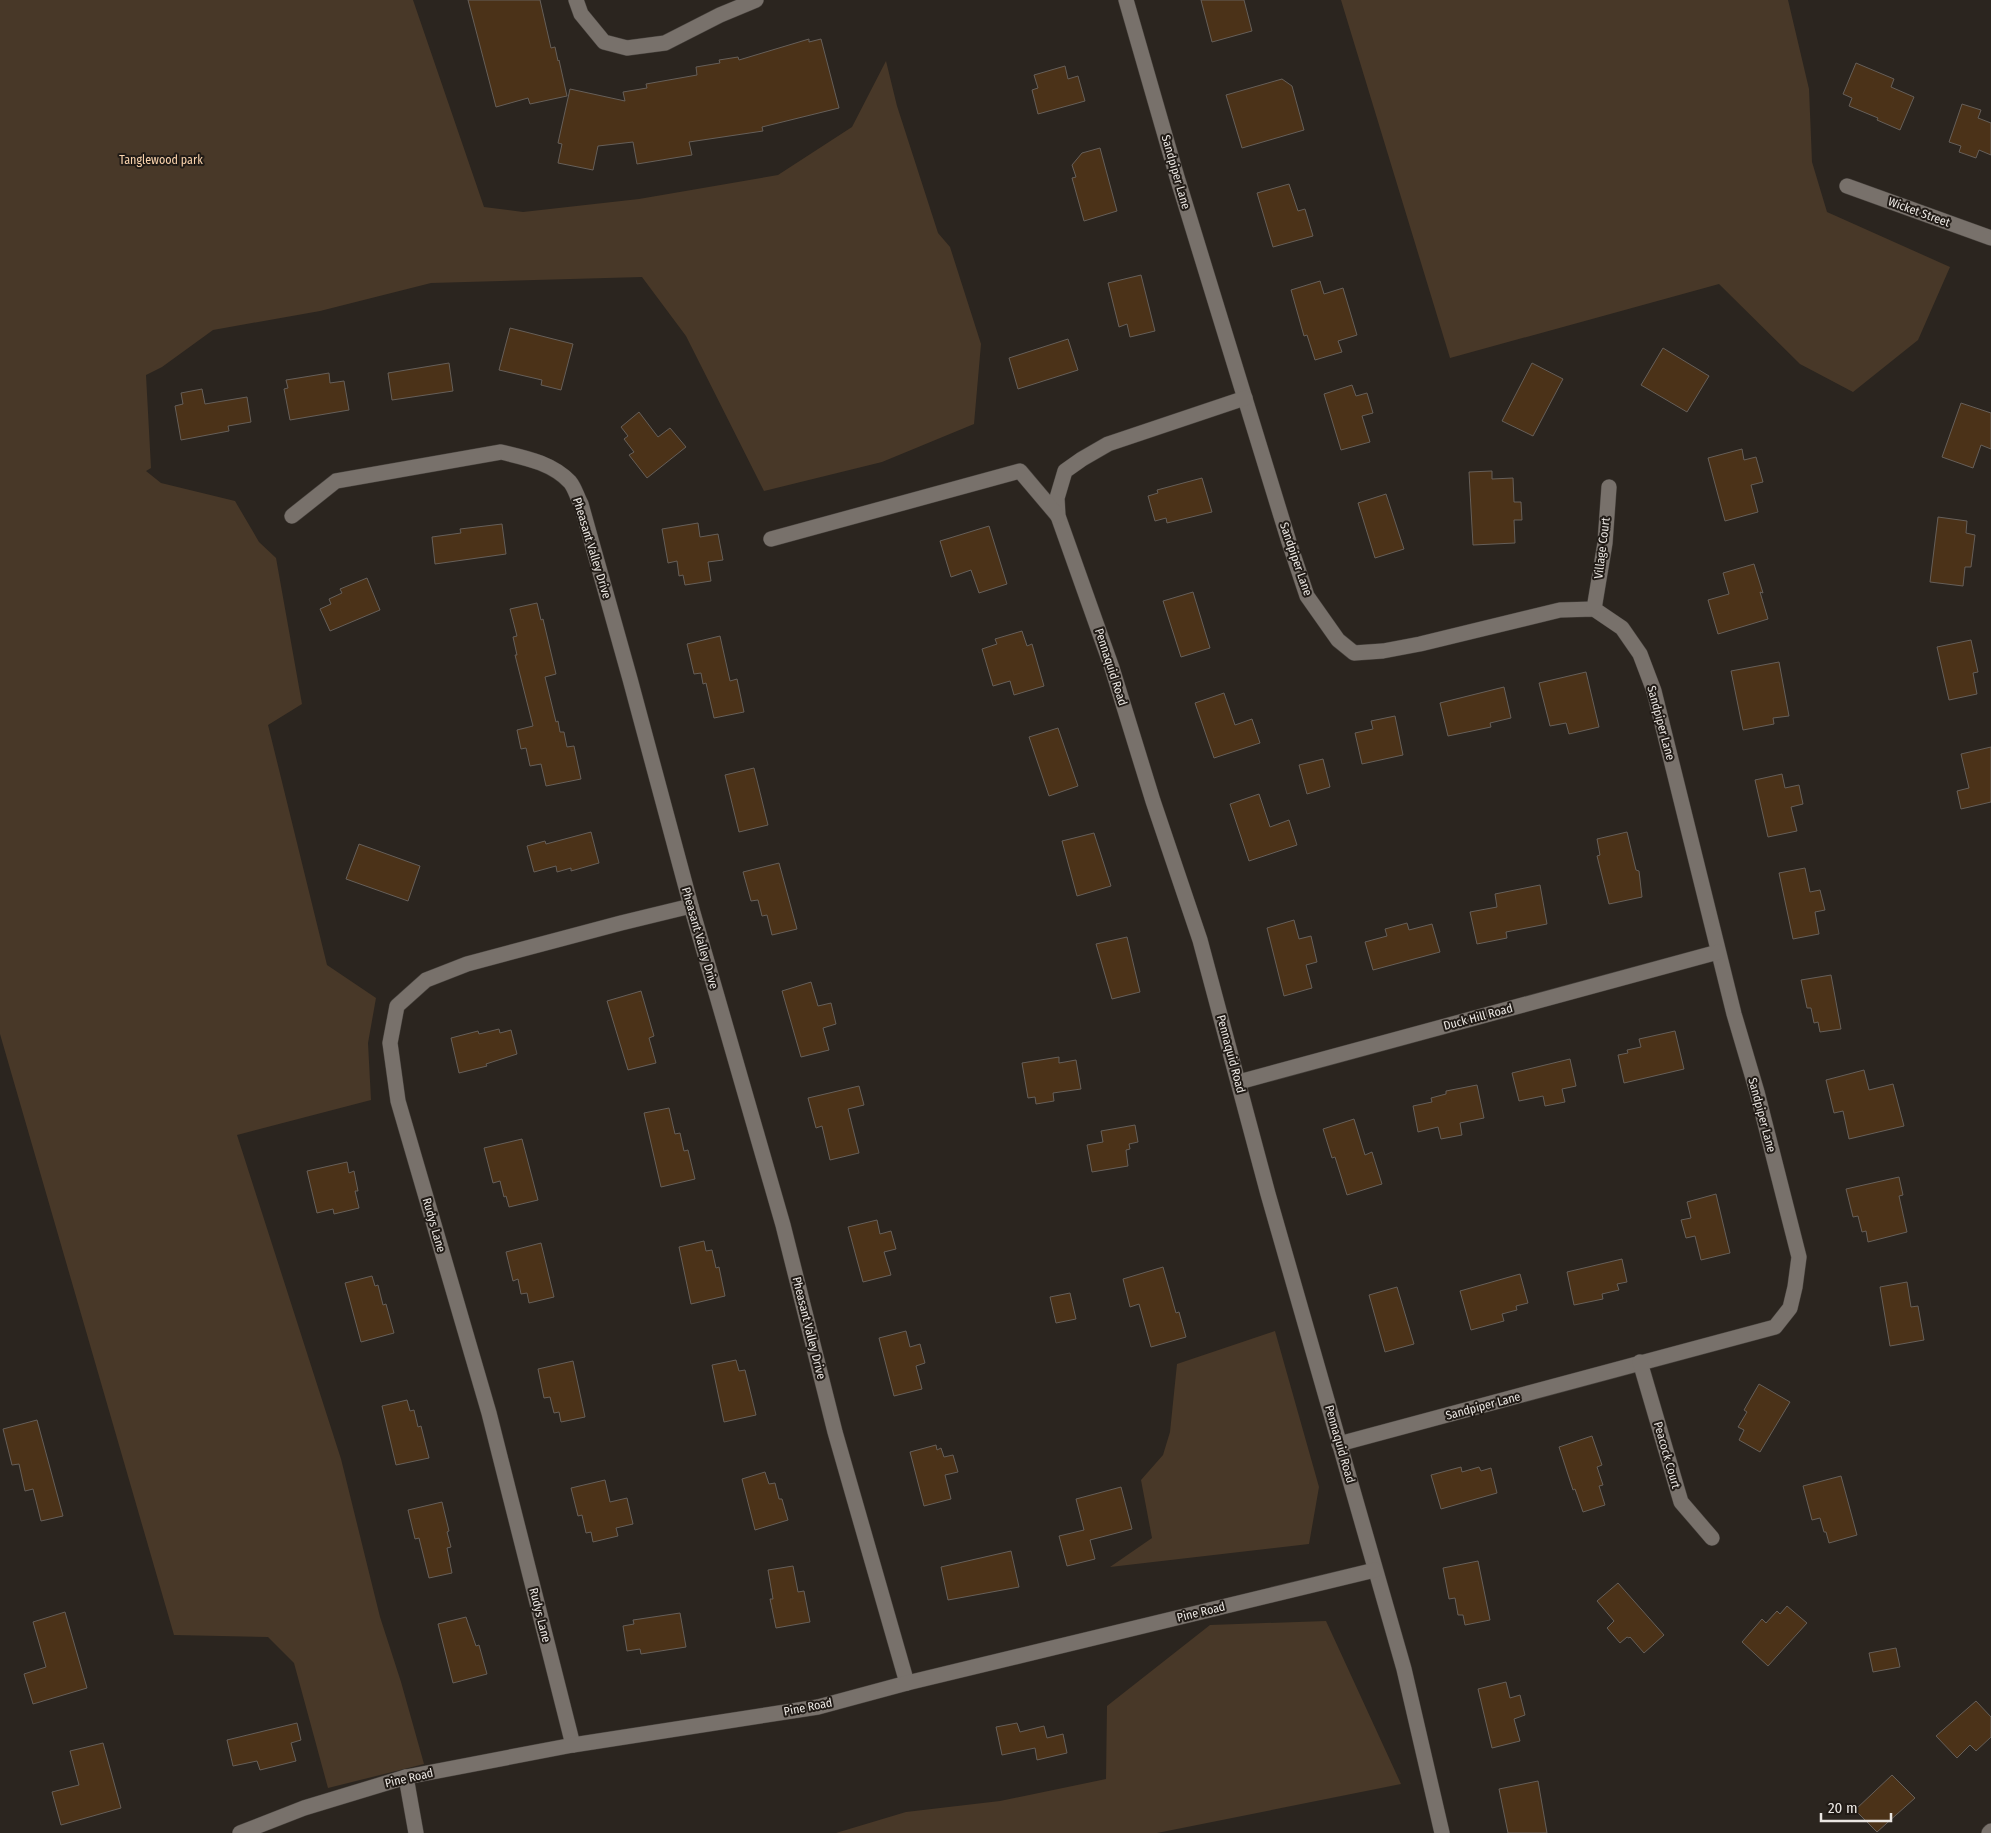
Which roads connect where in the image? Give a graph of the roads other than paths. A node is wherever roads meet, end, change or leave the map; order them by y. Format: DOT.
graph roads {
  1 [pos="576,0"];
  2 [pos="756,0"];
  3 [pos="1126,0"];
  4 [pos="1847,186"];
  5 [pos="1991,238"];
  6 [pos="1245,398"];
  7 [pos="1609,487"];
  8 [pos="292,516"];
  9 [pos="1058,516"];
  10 [pos="771,539"];
  11 [pos="1594,609"];
  12 [pos="690,906"];
  13 [pos="1718,952"];
  14 [pos="1239,1082"];
  15 [pos="1640,1362"];
  16 [pos="1340,1444"];
  17 [pos="1712,1538"];
  18 [pos="1375,1570"];
  19 [pos="907,1683"];
  20 [pos="573,1745"];
  21 [pos="406,1777"];
  22 [pos="240,1833"];
  23 [pos="416,1833"];
  24 [pos="1442,1833"];
  1 -- 2 [label="street"];
  3 -- 6 [label="street, Sandpiper Lane"];
  4 -- 5 [label="street, Wicket Street"];
  6 -- 9 [label="street, Pennaquid Road"];
  6 -- 11 [label="street, Sandpiper Lane"];
  7 -- 11 [label="street, Village Court"];
  8 -- 12 [label="street, Pheasant Valley Drive"];
  9 -- 10 [label="street"];
  9 -- 14 [label="street, Pennaquid Road"];
  11 -- 13 [label="street, Sandpiper Lane"];
  12 -- 19 [label="street, Pheasant Valley Drive"];
  12 -- 20 [label="street, Rudys Lane"];
  13 -- 14 [label="street, Duck Hill Road"];
  13 -- 15 [label="street, Sandpiper Lane"];
  14 -- 16 [label="street, Pennaquid Road"];
  15 -- 16 [label="street, Sandpiper Lane"];
  15 -- 17 [label="street, Peacock Court"];
  16 -- 18 [label="street, Pennaquid Road"];
  18 -- 19 [label="street, Pine Road"];
  18 -- 24 [label="street, Pennaquid Road"];
  19 -- 20 [label="street, Pine Road"];
  20 -- 21 [label="street, Pine Road"];
  21 -- 22 [label="street, Pine Road"];
  21 -- 23 [label="street"];
}
